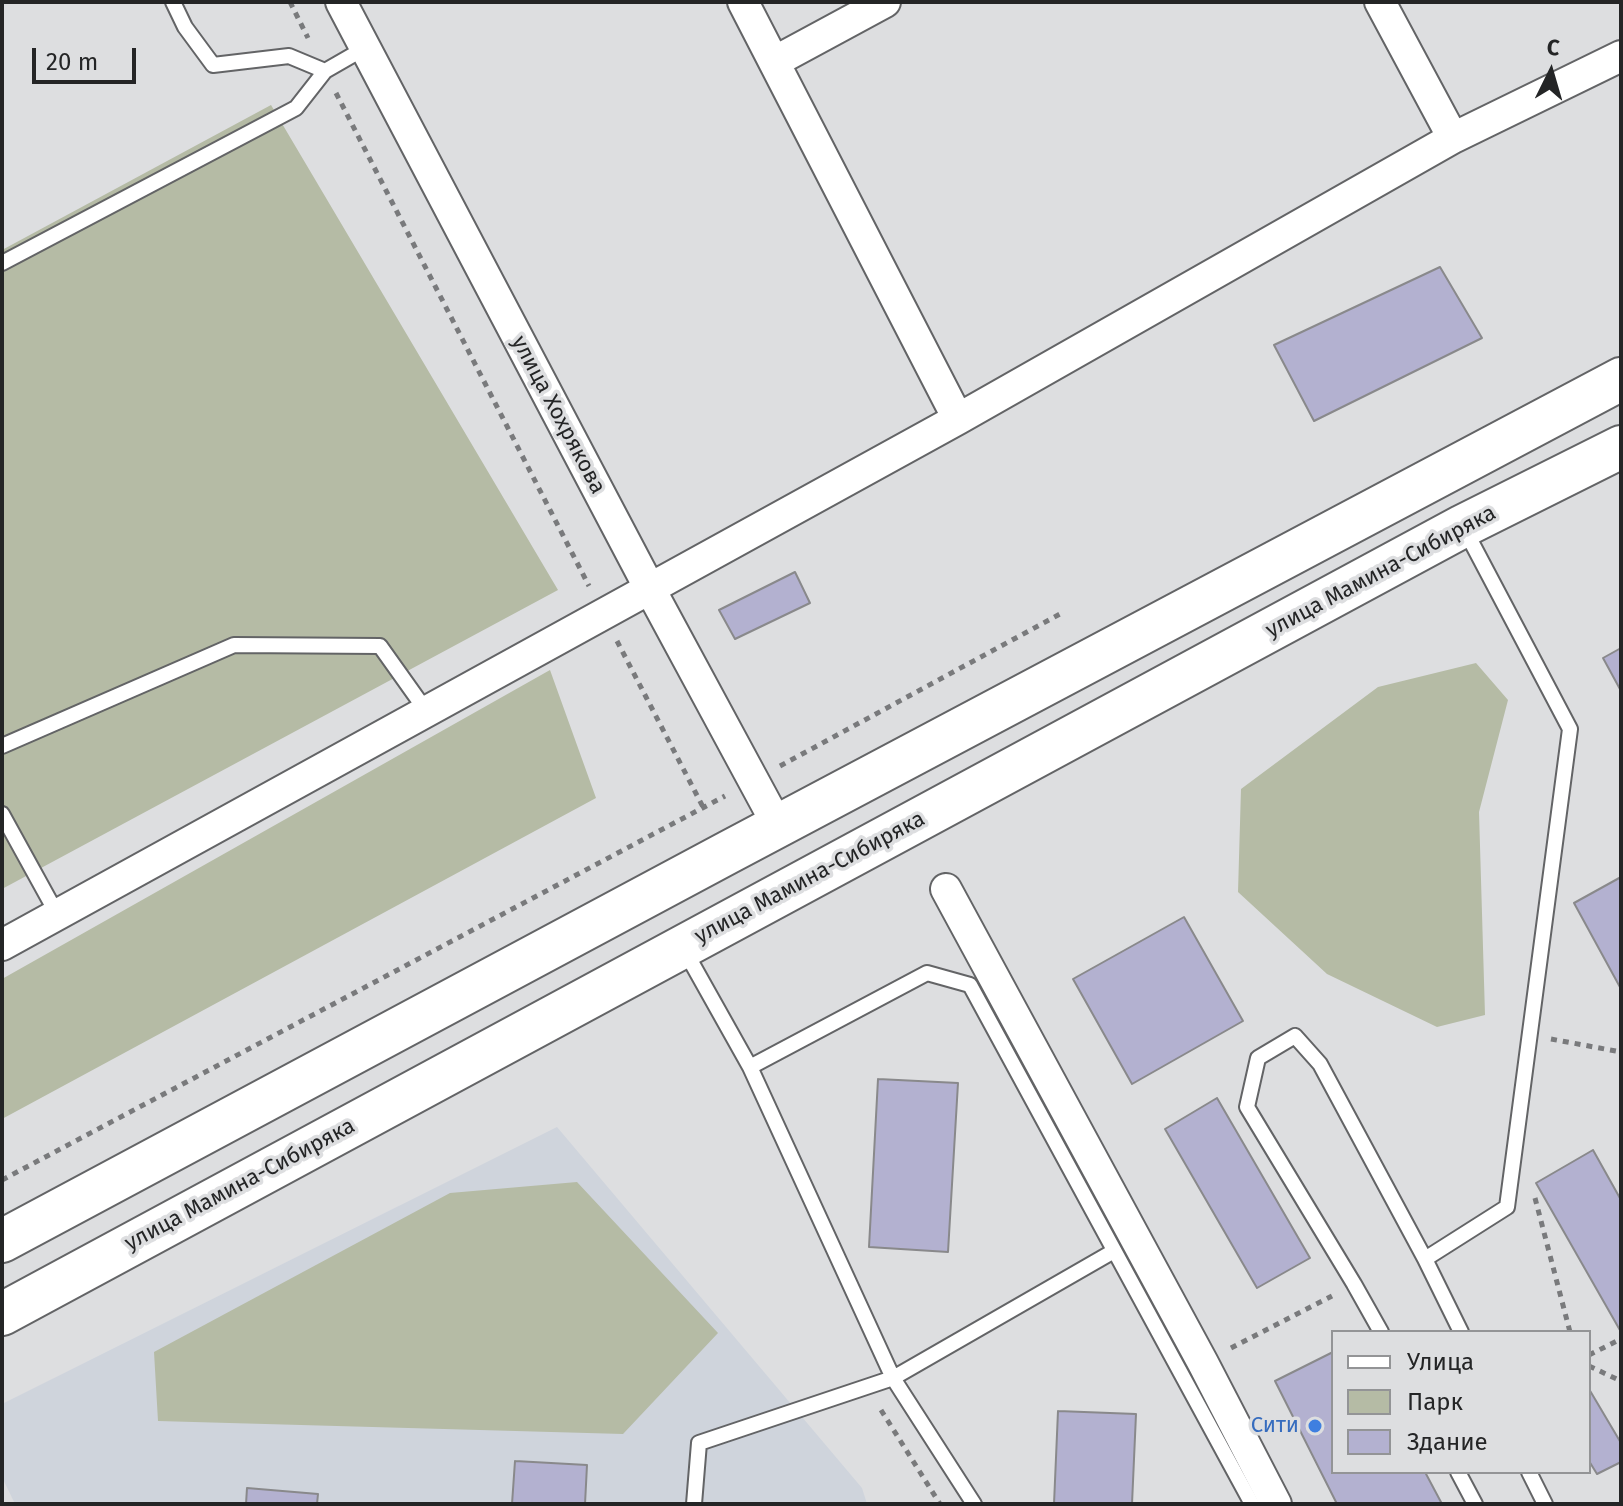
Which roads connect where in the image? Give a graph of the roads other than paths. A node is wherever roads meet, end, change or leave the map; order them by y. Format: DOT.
graph roads {
  1 [pos="173,2"];
  2 [pos="341,2"];
  3 [pos="743,2"];
  4 [pos="885,2"];
  5 [pos="1380,2"];
  6 [pos="365,48"];
  7 [pos="1621,56"];
  8 [pos="774,62"];
  9 [pos="325,71"];
  10 [pos="1453,138"];
  11 [pos="2,263"];
  12 [pos="1621,379"];
  13 [pos="958,419"];
  14 [pos="1621,447"];
  15 [pos="1463,526"];
  16 [pos="650,589"];
  17 [pos="427,712"];
  18 [pos="2,746"];
  19 [pos="2,814"];
  20 [pos="778,826"];
  21 [pos="946,889"];
  22 [pos="57,914"];
  23 [pos="2,945"];
  24 [pos="682,947"];
  25 [pos="750,1067"];
  26 [pos="2,1241"];
  27 [pos="1114,1251"];
  28 [pos="1425,1259"];
  29 [pos="2,1314"];
  30 [pos="1380,1330"];
  31 [pos="1460,1330"];
  32 [pos="893,1378"];
  33 [pos="1459,1474"];
  34 [pos="1530,1474"];
  35 [pos="694,1504"];
  36 [pos="974,1504"];
  37 [pos="1252,1504"];
  38 [pos="1276,1504"];
  39 [pos="1475,1504"];
  40 [pos="1545,1504"];
  1 -- 9 [label="lane"];
  2 -- 6 [label="street, улица Хохрякова"];
  3 -- 8 [label="street"];
  4 -- 8 [label="street"];
  5 -- 10 [label="street"];
  6 -- 9 [label="lane"];
  6 -- 16 [label="street, улица Хохрякова"];
  7 -- 10 [label="street"];
  8 -- 13 [label="street"];
  9 -- 11 [label="lane"];
  10 -- 13 [label="street"];
  12 -- 20 [label="main road"];
  13 -- 16 [label="street"];
  14 -- 15 [label="main road, улица Мамина-Сибиряка"];
  15 -- 24 [label="main road, улица Мамина-Сибиряка"];
  15 -- 28 [label="lane"];
  16 -- 17 [label="street"];
  16 -- 20 [label="street, улица Хохрякова"];
  17 -- 18 [label="lane"];
  17 -- 22 [label="street"];
  19 -- 22 [label="lane"];
  20 -- 26 [label="main road"];
  21 -- 38 [label="street"];
  22 -- 23 [label="street"];
  24 -- 25 [label="lane"];
  24 -- 29 [label="main road, улица Мамина-Сибиряка"];
  25 -- 27 [label="lane"];
  25 -- 32 [label="lane"];
  27 -- 32 [label="lane"];
  27 -- 37 [label="lane"];
  28 -- 30 [label="lane"];
  28 -- 31 [label="lane"];
  32 -- 35 [label="lane"];
  32 -- 36 [label="lane"];
  33 -- 39 [label="lane"];
  34 -- 40 [label="lane"];
}
